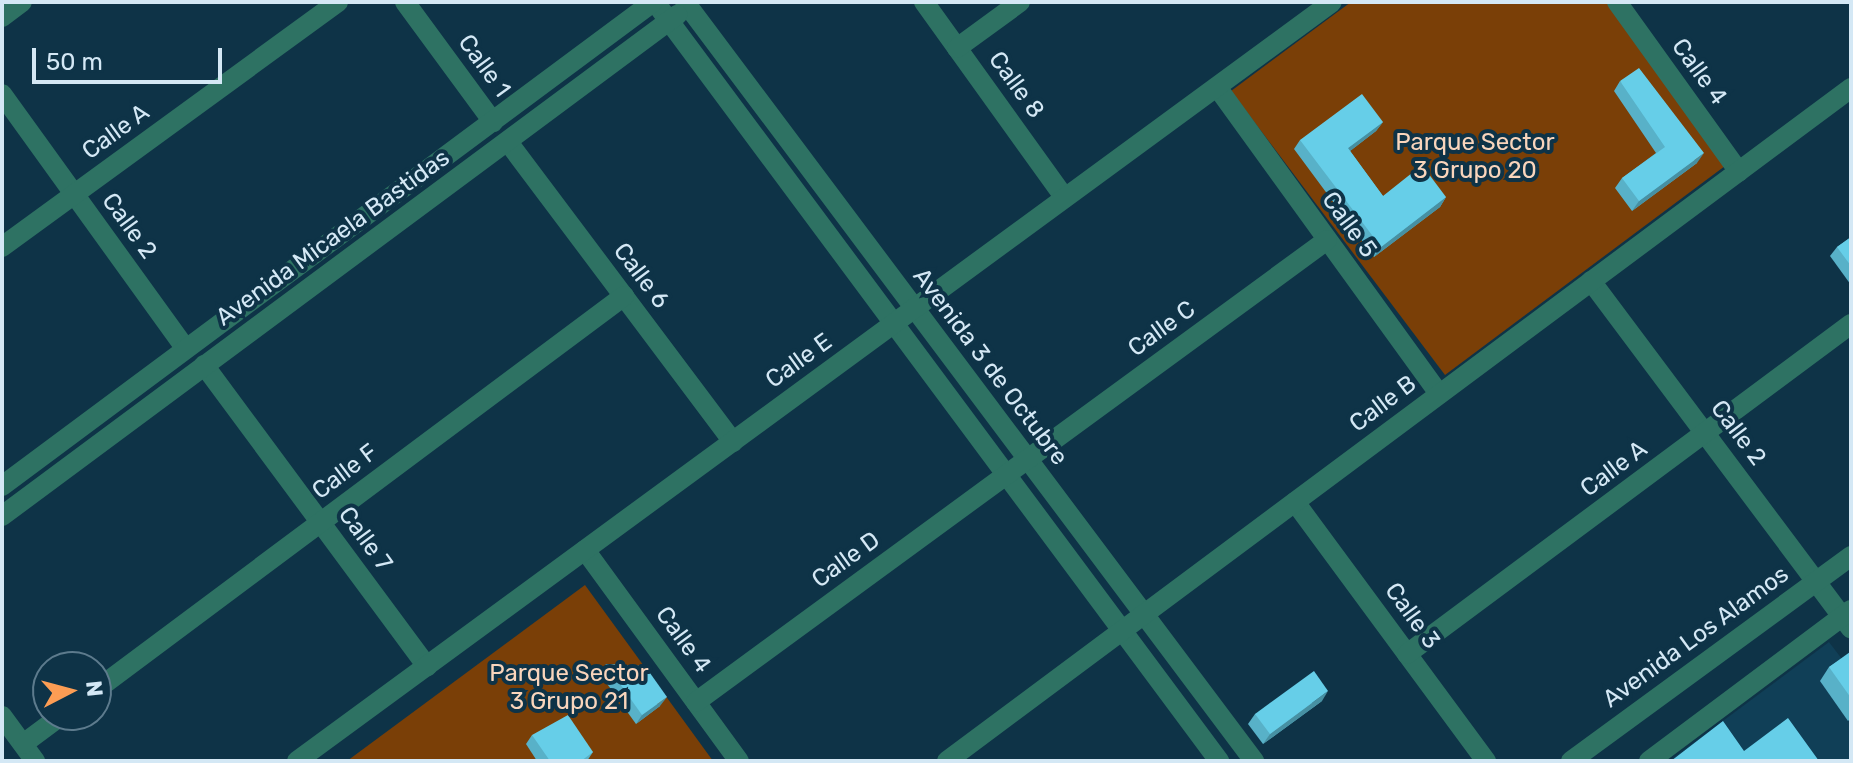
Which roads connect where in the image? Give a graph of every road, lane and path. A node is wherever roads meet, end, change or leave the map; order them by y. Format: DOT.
graph roads {
  1 [pos="22,2"];
  2 [pos="338,2"];
  3 [pos="405,2"];
  4 [pos="654,2"];
  5 [pos="924,2"];
  6 [pos="1020,2"];
  7 [pos="1332,2"];
  8 [pos="690,3"];
  9 [pos="1626,5"];
  10 [pos="2,17"];
  11 [pos="668,22"];
  12 [pos="957,48"];
  13 [pos="1217,87"];
  14 [pos="1851,88"];
  15 [pos="2,94"];
  16 [pos="493,122"];
  17 [pos="508,142"];
  18 [pos="1739,172"];
  19 [pos="74,194"];
  20 [pos="1065,198"];
  21 [pos="1327,240"];
  22 [pos="2,247"];
  23 [pos="1591,281"];
  24 [pos="624,296"];
  25 [pos="914,308"];
  26 [pos="894,323"];
  27 [pos="1851,324"];
  28 [pos="186,349"];
  29 [pos="204,365"];
  30 [pos="1439,394"];
  31 [pos="1705,433"];
  32 [pos="733,442"];
  33 [pos="1027,460"];
  34 [pos="1008,474"];
  35 [pos="2,486"];
  36 [pos="1295,502"];
  37 [pos="2,516"];
  38 [pos="320,522"];
  39 [pos="585,550"];
  40 [pos="1851,556"];
  41 [pos="1816,582"];
  42 [pos="1143,615"];
  43 [pos="1848,619"];
  44 [pos="1123,630"];
  45 [pos="1407,654"];
  46 [pos="427,666"];
  47 [pos="112,678"];
  48 [pos="696,702"];
  49 [pos="2,716"];
  50 [pos="48,731"];
  51 [pos="29,753"];
  52 [pos="970,754"];
  53 [pos="297,761"];
  54 [pos="739,761"];
  55 [pos="947,761"];
  56 [pos="1219,761"];
  57 [pos="1254,761"];
  58 [pos="1486,761"];
  59 [pos="1571,761"];
  60 [pos="1649,761"];
  1 -- 10 [label="street"];
  2 -- 19 [label="street, Calle A"];
  3 -- 16 [label="street, Calle 1"];
  4 -- 11 [label="street, Avenida 3 de Octubre"];
  4 -- 16 [label="street, Avenida Micaela Bastidas"];
  5 -- 12 [label="street, Calle 8"];
  6 -- 12 [label="street"];
  7 -- 13 [label="street, Calle E"];
  8 -- 11 [label="street, Avenida Micaela Bastidas"];
  8 -- 25 [label="street, Avenida 3 de Octubre"];
  9 -- 18 [label="street, Calle 4"];
  11 -- 17 [label="street, Avenida Micaela Bastidas"];
  11 -- 26 [label="street, Avenida 3 de Octubre"];
  12 -- 20 [label="street, Calle 8"];
  13 -- 20 [label="street, Calle E"];
  13 -- 21 [label="street, Calle 5"];
  14 -- 18 [label="street, Calle B"];
  15 -- 19 [label="street, Calle 2"];
  16 -- 28 [label="street, Avenida Micaela Bastidas"];
  17 -- 24 [label="street, Calle 6"];
  17 -- 29 [label="street, Avenida Micaela Bastidas"];
  18 -- 23 [label="street, Calle B"];
  19 -- 22 [label="street, Calle A"];
  19 -- 28 [label="street, Calle 2"];
  20 -- 25 [label="street, Calle E"];
  21 -- 30 [label="street, Calle 5"];
  21 -- 33 [label="street, Calle C"];
  23 -- 30 [label="street, Calle B"];
  23 -- 31 [label="street, Calle 2"];
  24 -- 32 [label="street, Calle 6"];
  24 -- 38 [label="street, Calle F"];
  25 -- 26 [label="street, Calle E"];
  25 -- 33 [label="street, Avenida 3 de Octubre"];
  26 -- 32 [label="street, Calle E"];
  26 -- 34 [label="street, Avenida 3 de Octubre"];
  27 -- 31 [label="street, Calle A"];
  28 -- 35 [label="street, Avenida Micaela Bastidas"];
  29 -- 37 [label="street, Avenida Micaela Bastidas"];
  29 -- 38 [label="street, Calle 7"];
  30 -- 36 [label="street, Calle B"];
  31 -- 41 [label="street, Calle 2"];
  31 -- 45 [label="street, Calle A"];
  32 -- 39 [label="street, Calle E"];
  33 -- 34 [label="street, Calle D"];
  33 -- 42 [label="street, Avenida 3 de Octubre"];
  34 -- 44 [label="street, Avenida 3 de Octubre"];
  34 -- 48 [label="street, Calle D"];
  36 -- 42 [label="street, Calle B"];
  36 -- 45 [label="street, Calle 3"];
  38 -- 46 [label="street, Calle 7"];
  38 -- 47 [label="street, Calle F"];
  39 -- 46 [label="street, Calle E"];
  39 -- 48 [label="street, Calle 4"];
  40 -- 41 [label="street, Avenida Los Alamos"];
  41 -- 43 [label="street, Calle 2"];
  41 -- 59 [label="street, Avenida Los Alamos"];
  42 -- 44 [label="street, Calle B"];
  42 -- 57 [label="street, Avenida 3 de Octubre"];
  43 -- 60 [label="street"];
  44 -- 52 [label="street, Calle B"];
  44 -- 56 [label="street, Avenida 3 de Octubre"];
  45 -- 58 [label="street, Calle 3"];
  46 -- 53 [label="street, Calle E"];
  48 -- 54 [label="street, Calle 4"];
  49 -- 51 [label="street"];
  50 -- 51 [label="street"];
  52 -- 55 [label="street, Calle B"];
}
